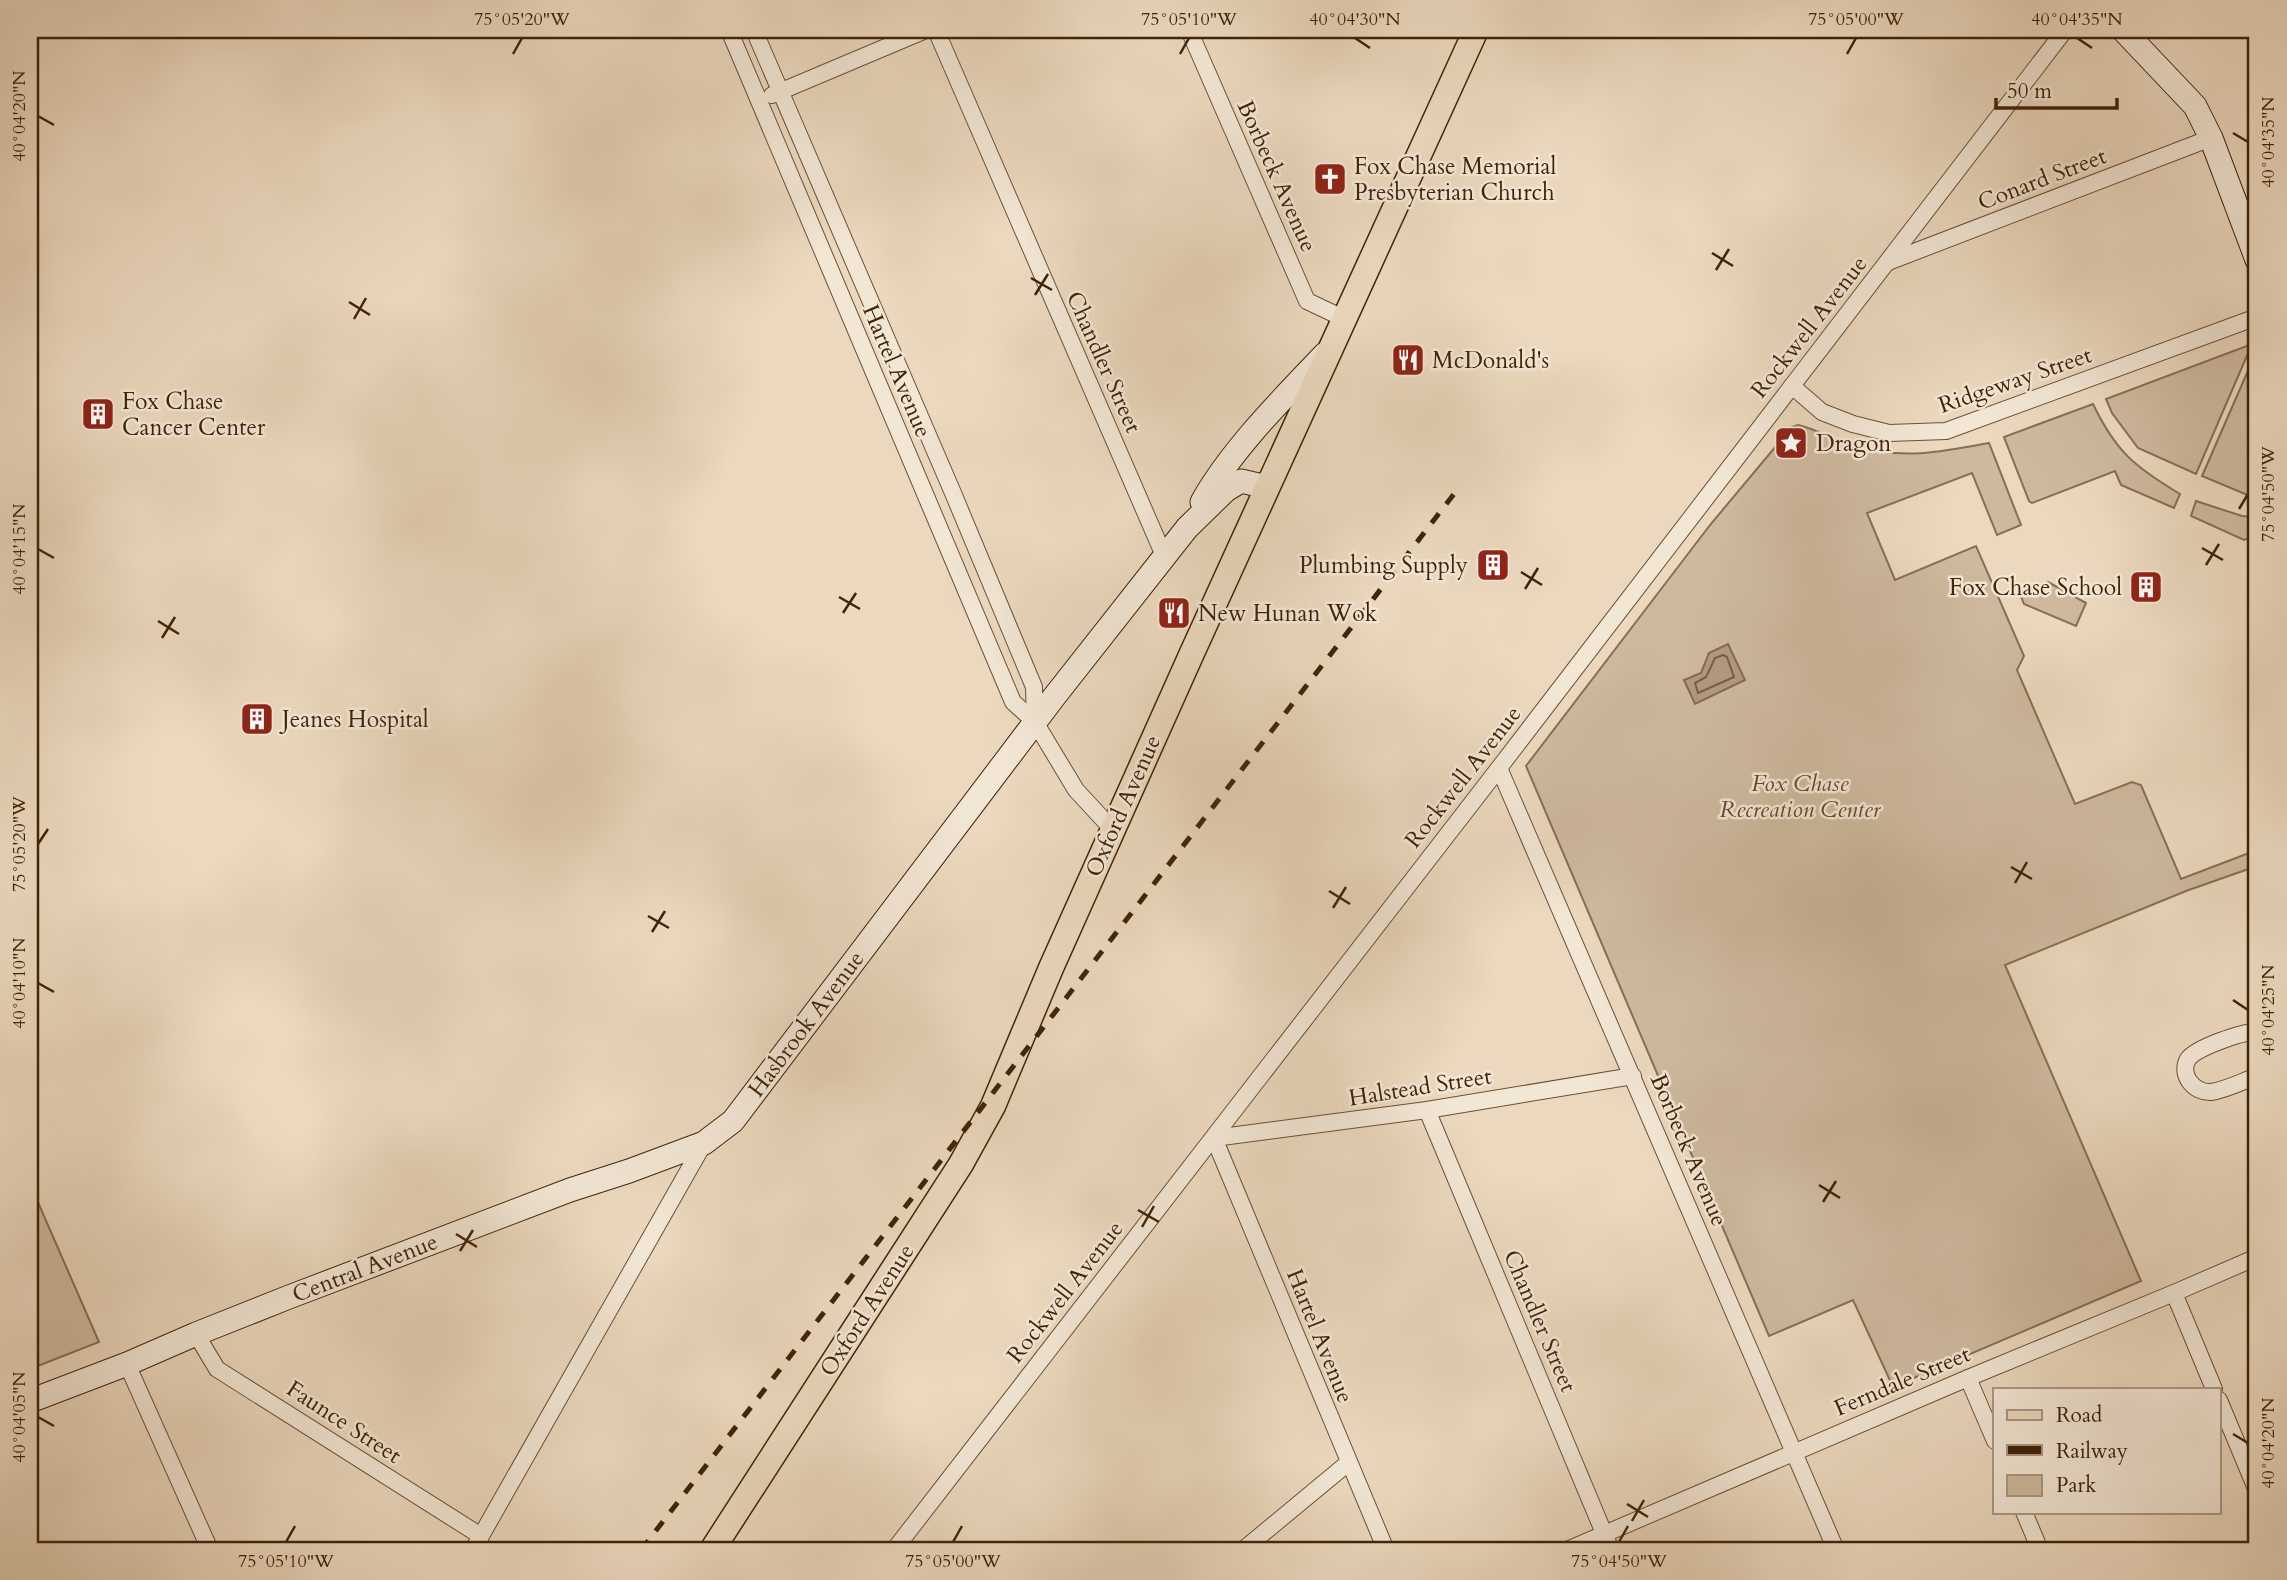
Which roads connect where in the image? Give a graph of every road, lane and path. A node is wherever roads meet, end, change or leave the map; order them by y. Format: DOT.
graph roads {
  1 [pos="729,30"];
  2 [pos="754,30"];
  3 [pos="926,30"];
  4 [pos="936,30"];
  5 [pos="1189,30"];
  6 [pos="1476,30"];
  7 [pos="2065,30"];
  8 [pos="2123,30"];
  9 [pos="780,92"];
  10 [pos="760,100"];
  11 [pos="2211,138"];
  12 [pos="2257,260"];
  13 [pos="1888,262"];
  14 [pos="2257,317"];
  15 [pos="1345,320"];
  16 [pos="1332,346"];
  17 [pos="1791,386"];
  18 [pos="1267,487"];
  19 [pos="1187,528"];
  20 [pos="1165,558"];
  21 [pos="1035,722"];
  22 [pos="1499,768"];
  23 [pos="1113,830"];
  24 [pos="2257,1032"];
  25 [pos="1633,1076"];
  26 [pos="2257,1076"];
  27 [pos="1427,1110"];
  28 [pos="1214,1138"];
  29 [pos="704,1143"];
  30 [pos="2257,1257"];
  31 [pos="2174,1293"];
  32 [pos="196,1334"];
  33 [pos="127,1364"];
  34 [pos="1968,1378"];
  35 [pos="2214,1388"];
  36 [pos="30,1401"];
  37 [pos="2220,1402"];
  38 [pos="1993,1436"];
  39 [pos="1794,1452"];
  40 [pos="1348,1464"];
  41 [pos="2257,1491"];
  42 [pos="2025,1514"];
  43 [pos="1605,1535"];
  44 [pos="477,1543"];
  45 [pos="210,1550"];
  46 [pos="712,1550"];
  47 [pos="894,1550"];
  48 [pos="1243,1550"];
  49 [pos="1386,1550"];
  50 [pos="1567,1550"];
  51 [pos="1611,1550"];
  52 [pos="1836,1550"];
  53 [pos="2040,1550"];
  1 -- 10 [label="street, Hartel Avenue"];
  2 -- 9 [label="street, Hartel Avenue"];
  3 -- 9 [label="street"];
  4 -- 20 [label="street, Chandler Street"];
  5 -- 15 [label="street, Borbeck Avenue"];
  6 -- 15 [label="main road, Oxford Avenue"];
  7 -- 13 [label="street, Rockwell Avenue"];
  8 -- 11 [label="main road"];
  9 -- 10 [label="street"];
  9 -- 21 [label="street, Hartel Avenue"];
  10 -- 21 [label="street, Hartel Avenue"];
  11 -- 12 [label="main road"];
  11 -- 13 [label="street, Conard Street"];
  13 -- 17 [label="street, Rockwell Avenue"];
  14 -- 17 [label="street, Ridgeway Street"];
  15 -- 16 [label="main road, Oxford Avenue"];
  16 -- 18 [label="main road, Oxford Avenue"];
  16 -- 19 [label="main road, Hasbrook Avenue"];
  17 -- 22 [label="street, Rockwell Avenue"];
  18 -- 19 [label="main road, Hasbrook Avenue"];
  18 -- 23 [label="main road, Oxford Avenue"];
  19 -- 20 [label="main road, Hasbrook Avenue"];
  20 -- 21 [label="main road, Hasbrook Avenue"];
  21 -- 23 [label="street, Hartel Avenue"];
  21 -- 29 [label="main road, Hasbrook Avenue"];
  22 -- 25 [label="street, Borbeck Avenue"];
  22 -- 28 [label="street, Rockwell Avenue"];
  23 -- 46 [label="main road, Oxford Avenue"];
  24 -- 26 [label="street"];
  25 -- 27 [label="street, Halstead Street"];
  25 -- 39 [label="street, Borbeck Avenue"];
  27 -- 28 [label="street, Halstead Street"];
  27 -- 43 [label="street, Chandler Street"];
  28 -- 40 [label="street, Hartel Avenue"];
  28 -- 47 [label="street, Rockwell Avenue"];
  29 -- 32 [label="main road, Central Avenue"];
  29 -- 44 [label="street, Hasbrook Avenue"];
  30 -- 31 [label="street, Ferndale Street"];
  31 -- 34 [label="street, Ferndale Street"];
  31 -- 35 [label="street"];
  32 -- 33 [label="main road, Central Avenue"];
  32 -- 44 [label="street, Faunce Street"];
  33 -- 36 [label="main road, Central Avenue"];
  33 -- 45 [label="street"];
  34 -- 38 [label="street"];
  34 -- 39 [label="street, Ferndale Street"];
  37 -- 41 [label="street"];
  39 -- 43 [label="street, Ferndale Street"];
  39 -- 52 [label="street, Borbeck Avenue"];
  40 -- 48 [label="street"];
  40 -- 49 [label="street, Hartel Avenue"];
  42 -- 53 [label="street"];
  43 -- 50 [label="street, Ferndale Street"];
  43 -- 51 [label="street, Chandler Street"];
}
